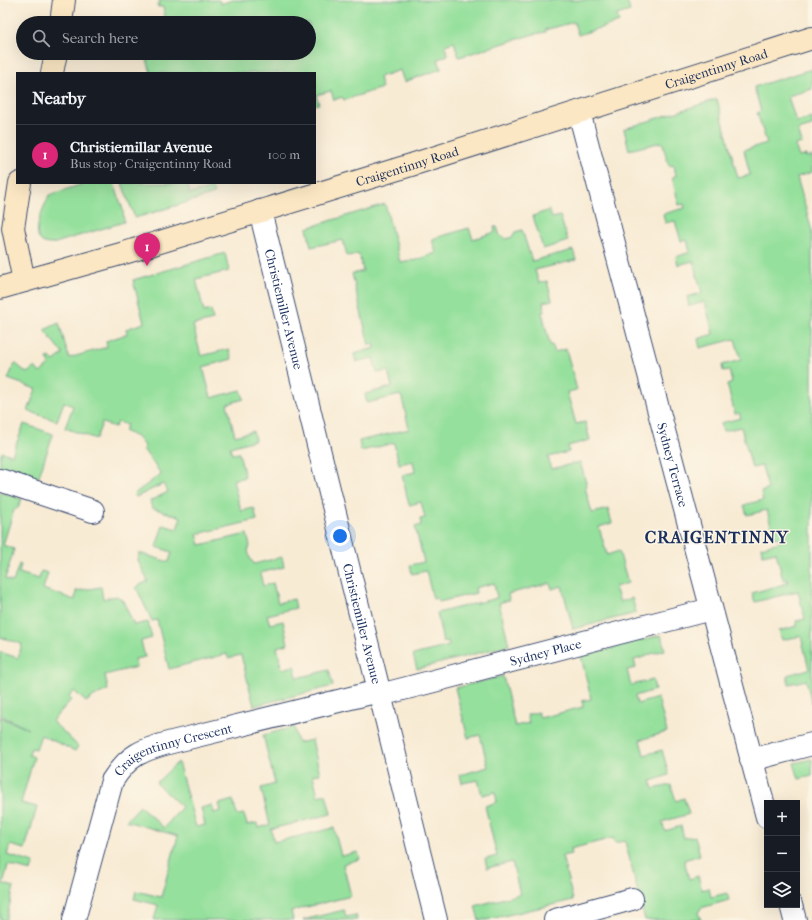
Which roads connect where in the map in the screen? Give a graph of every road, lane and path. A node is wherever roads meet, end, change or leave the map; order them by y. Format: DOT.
graph roads {
  1 [pos="64,0"];
  2 [pos="62,16"];
  3 [pos="812,38"];
  4 [pos="55,60"];
  5 [pos="52,72"];
  6 [pos="579,112"];
  7 [pos="17,184"];
  8 [pos="18,184"];
  9 [pos="260,211"];
  10 [pos="0,214"];
  11 [pos="24,281"];
  12 [pos="0,288"];
  13 [pos="0,480"];
  14 [pos="93,511"];
  15 [pos="711,609"];
  16 [pos="380,693"];
  17 [pos="812,744"];
  18 [pos="751,760"];
  19 [pos="764,807"];
  20 [pos="632,899"];
  21 [pos="792,908"];
  22 [pos="74,920"];
  23 [pos="436,920"];
  24 [pos="555,920"];
  25 [pos="795,920"];
  1 -- 2 [label="street"];
  3 -- 6 [label="street, Craigentinny Road"];
  4 -- 5 [label="street"];
  6 -- 9 [label="street, Craigentinny Road"];
  6 -- 15 [label="street, Sydney Terrace"];
  7 -- 10 [label="street"];
  8 -- 11 [label="street"];
  9 -- 11 [label="street, Craigentinny Road"];
  9 -- 16 [label="street, Christiemiller Avenue"];
  11 -- 12 [label="street, Craigentinny Road"];
  13 -- 14 [label="street"];
  15 -- 16 [label="street, Sydney Place"];
  15 -- 18 [label="street, Sydney Terrace"];
  16 -- 22 [label="street, Craigentinny Crescent"];
  16 -- 23 [label="street, Christiemiller Avenue"];
  17 -- 18 [label="street"];
  18 -- 19 [label="street, Sydney Terrace"];
  20 -- 24 [label="street"];
  21 -- 25 [label="street"];
}
